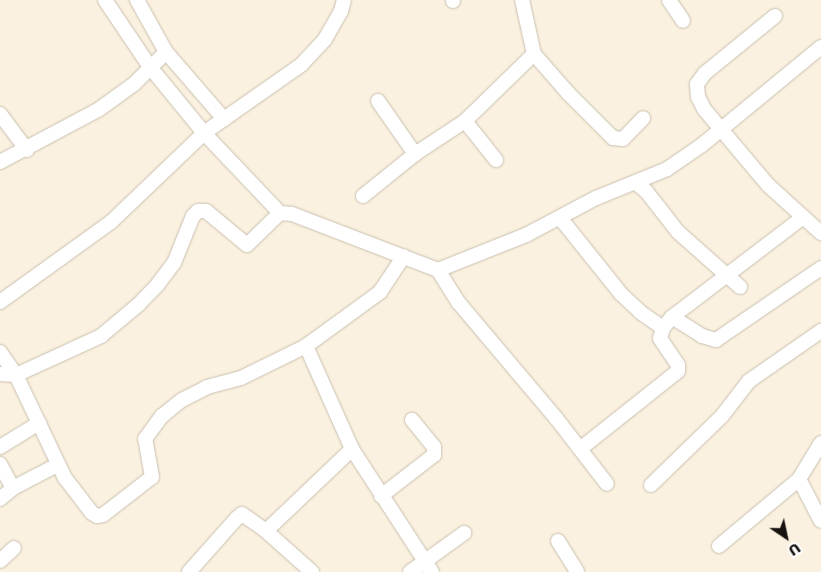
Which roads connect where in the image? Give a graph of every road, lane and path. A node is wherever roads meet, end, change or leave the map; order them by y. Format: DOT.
graph roads {
  1 [pos="105,0"];
  2 [pos="136,0"];
  3 [pos="344,0"];
  4 [pos="522,0"];
  5 [pos="669,0"];
  6 [pos="776,16"];
  7 [pos="683,21"];
  8 [pos="821,47"];
  9 [pos="166,52"];
  10 [pos="534,54"];
  11 [pos="150,67"];
  12 [pos="378,100"];
  13 [pos="0,114"];
  14 [pos="643,118"];
  15 [pos="224,119"];
  16 [pos="465,121"];
  17 [pos="721,129"];
  18 [pos="204,133"];
  19 [pos="27,150"];
  20 [pos="415,154"];
  21 [pos="496,160"];
  22 [pos="0,162"];
  23 [pos="636,183"];
  24 [pos="363,196"];
  25 [pos="280,213"];
  26 [pos="562,218"];
  27 [pos="802,218"];
  28 [pos="821,233"];
  29 [pos="404,256"];
  30 [pos="821,268"];
  31 [pos="438,270"];
  32 [pos="726,275"];
  33 [pos="740,287"];
  34 [pos="0,302"];
  35 [pos="668,322"];
  36 [pos="821,331"];
  37 [pos="306,346"];
  38 [pos="0,352"];
  39 [pos="0,374"];
  40 [pos="16,375"];
  41 [pos="412,420"];
  42 [pos="39,423"];
  43 [pos="821,444"];
  44 [pos="0,447"];
  45 [pos="352,449"];
  46 [pos="580,449"];
  47 [pos="0,464"];
  48 [pos="57,465"];
  49 [pos="798,479"];
  50 [pos="607,484"];
  51 [pos="650,485"];
  52 [pos="13,488"];
  53 [pos="381,496"];
  54 [pos="0,499"];
  55 [pos="821,521"];
  56 [pos="266,531"];
  57 [pos="464,533"];
  58 [pos="558,541"];
  59 [pos="719,546"];
  60 [pos="14,548"];
  61 [pos="0,561"];
  62 [pos="428,567"];
  63 [pos="189,572"];
  64 [pos="312,572"];
  65 [pos="410,572"];
  66 [pos="577,572"];
  1 -- 11 [label="street"];
  2 -- 9 [label="street"];
  3 -- 15 [label="street"];
  4 -- 10 [label="street"];
  5 -- 7 [label="street"];
  6 -- 17 [label="street"];
  8 -- 17 [label="street"];
  9 -- 11 [label="street"];
  9 -- 15 [label="street"];
  10 -- 14 [label="street"];
  10 -- 16 [label="street"];
  11 -- 18 [label="street"];
  11 -- 19 [label="street"];
  12 -- 20 [label="street"];
  13 -- 19 [label="street"];
  15 -- 18 [label="street"];
  16 -- 20 [label="street"];
  16 -- 21 [label="street"];
  17 -- 23 [label="street"];
  17 -- 27 [label="street"];
  18 -- 25 [label="street"];
  18 -- 34 [label="street"];
  19 -- 22 [label="street"];
  20 -- 24 [label="street"];
  23 -- 26 [label="street"];
  23 -- 32 [label="street"];
  25 -- 29 [label="street"];
  25 -- 40 [label="street"];
  26 -- 31 [label="street"];
  26 -- 35 [label="street"];
  27 -- 28 [label="street"];
  27 -- 32 [label="street"];
  29 -- 31 [label="street"];
  29 -- 37 [label="street"];
  30 -- 35 [label="street"];
  31 -- 46 [label="street"];
  32 -- 33 [label="street"];
  32 -- 35 [label="street"];
  35 -- 46 [label="street"];
  36 -- 51 [label="street"];
  37 -- 45 [label="street"];
  37 -- 48 [label="street"];
  38 -- 40 [label="street"];
  39 -- 40 [label="street"];
  40 -- 42 [label="street"];
  41 -- 53 [label="street"];
  42 -- 44 [label="street"];
  42 -- 48 [label="street"];
  43 -- 49 [label="street"];
  45 -- 53 [label="street"];
  45 -- 56 [label="street"];
  46 -- 50 [label="street"];
  47 -- 52 [label="street"];
  48 -- 52 [label="street"];
  49 -- 55 [label="street"];
  49 -- 59 [label="street"];
  52 -- 54 [label="street"];
  53 -- 62 [label="street"];
  56 -- 63 [label="street"];
  56 -- 64 [label="street"];
  57 -- 62 [label="street"];
  58 -- 66 [label="street"];
  60 -- 61 [label="street"];
  62 -- 65 [label="street"];
}
